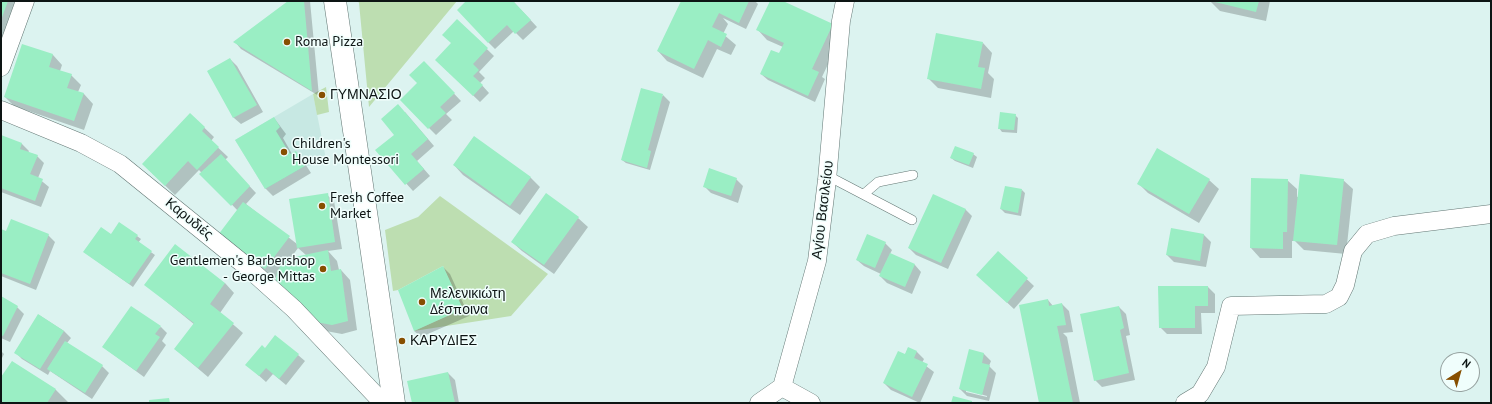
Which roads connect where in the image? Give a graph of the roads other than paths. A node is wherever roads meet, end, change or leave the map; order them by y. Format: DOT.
graph roads {
  1 [pos="25,1"];
  2 [pos="335,1"];
  3 [pos="845,1"];
  4 [pos="1,67"];
  5 [pos="1,110"];
  6 [pos="913,175"];
  7 [pos="828,176"];
  8 [pos="864,194"];
  9 [pos="1491,214"];
  10 [pos="912,220"];
  11 [pos="782,387"];
  12 [pos="383,403"];
  13 [pos="394,403"];
  14 [pos="760,403"];
  15 [pos="811,403"];
  16 [pos="1186,403"];
  1 -- 4 [label="street"];
  2 -- 13 [label="street"];
  3 -- 7 [label="street, Αγίου Βασιλείου"];
  5 -- 12 [label="street, Καρυδιές"];
  6 -- 8 [label="lane"];
  7 -- 8 [label="lane"];
  7 -- 11 [label="street, Αγίου Βασιλείου"];
  8 -- 10 [label="lane"];
  9 -- 16 [label="street"];
  11 -- 14 [label="street"];
  11 -- 15 [label="street"];
}
